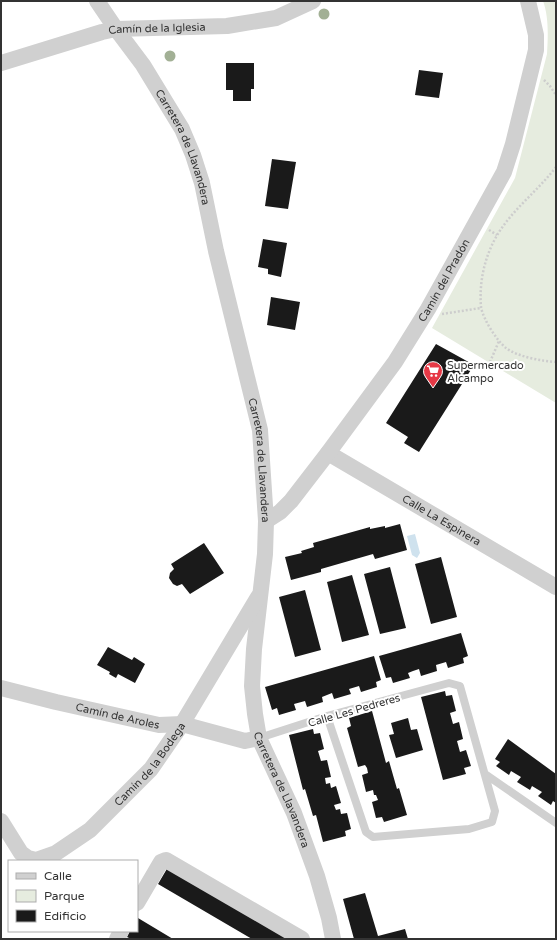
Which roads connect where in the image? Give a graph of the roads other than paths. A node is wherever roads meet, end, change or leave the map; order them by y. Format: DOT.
graph roads {
  1 [pos="97,1"];
  2 [pos="313,1"];
  3 [pos="528,1"];
  4 [pos="116,29"];
  5 [pos="1,63"];
  6 [pos="328,453"];
  7 [pos="266,521"];
  8 [pos="556,587"];
  9 [pos="261,591"];
  10 [pos="1,688"];
  11 [pos="327,716"];
  12 [pos="182,724"];
  13 [pos="259,738"];
  14 [pos="485,774"];
  15 [pos="1,821"];
  16 [pos="556,823"];
  17 [pos="59,857"];
  18 [pos="138,901"];
  19 [pos="331,937"];
  20 [pos="302,939"];
  1 -- 4 [label="street, Carretera de Llavandera"];
  2 -- 4 [label="street, Camín de la Iglesia"];
  3 -- 6 [label="street, Camín del Pradón"];
  4 -- 5 [label="street, Camín de la Iglesia"];
  4 -- 7 [label="street, Carretera de Llavandera"];
  6 -- 7 [label="street, Camín del Pradón"];
  6 -- 8 [label="street, Calle La Espinera"];
  7 -- 9 [label="street, Carretera de Llavandera"];
  9 -- 12 [label="street, Camín de la Bodega"];
  9 -- 13 [label="street, Carretera de Llavandera"];
  10 -- 12 [label="street, Camín de Aroles"];
  11 -- 13 [label="lane, Calle Les Pedreres"];
  11 -- 14 [label="lane, Calle Les Pedreres"];
  11 -- 14 [label="lane"];
  12 -- 13 [label="street, Camín de Aroles"];
  12 -- 17 [label="street, Camín de la Bodega"];
  13 -- 19 [label="street, Carretera de Llavandera"];
  14 -- 16 [label="lane"];
  15 -- 17 [label="street, Camín de la Bodega"];
  18 -- 20 [label="street"];
}
